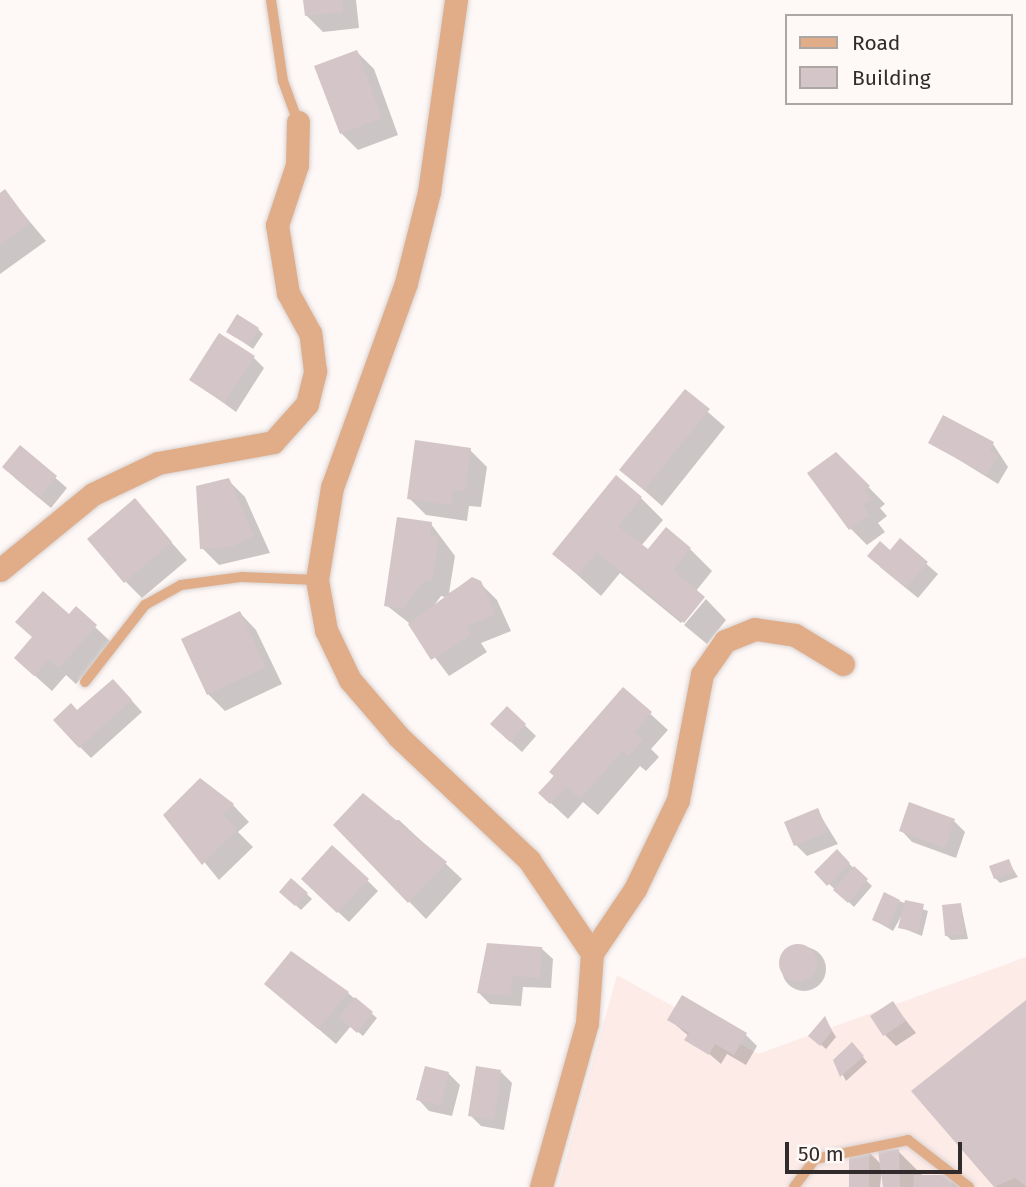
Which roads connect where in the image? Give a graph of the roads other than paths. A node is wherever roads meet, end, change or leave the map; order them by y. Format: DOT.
graph roads {
  1 [pos="271,0"];
  2 [pos="456,0"];
  3 [pos="298,122"];
  4 [pos="0,570"];
  5 [pos="317,580"];
  6 [pos="843,664"];
  7 [pos="85,682"];
  8 [pos="592,953"];
  9 [pos="541,1187"];
  10 [pos="794,1187"];
  11 [pos="969,1187"];
  1 -- 3 [label="lane"];
  2 -- 5 [label="street"];
  3 -- 4 [label="street"];
  5 -- 7 [label="lane"];
  5 -- 8 [label="street"];
  6 -- 8 [label="street"];
  8 -- 9 [label="street"];
  10 -- 11 [label="lane"];
}
